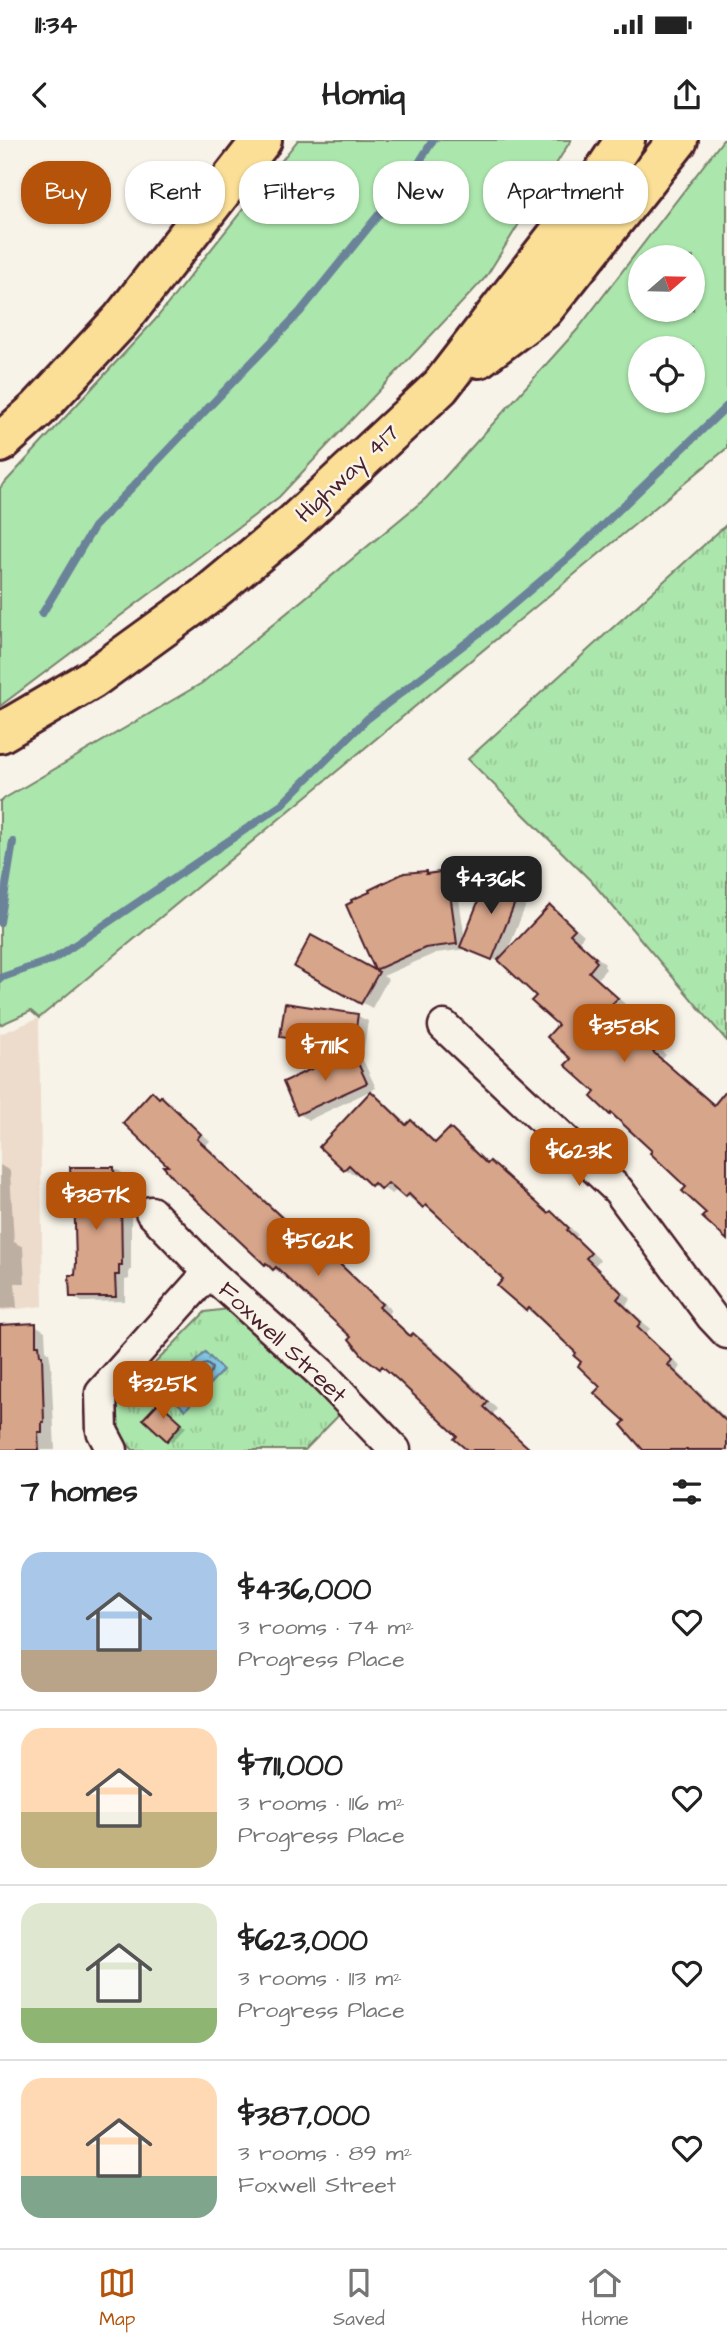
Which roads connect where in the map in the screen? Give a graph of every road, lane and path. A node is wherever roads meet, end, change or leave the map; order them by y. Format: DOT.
graph roads {
  1 [pos="262,140"];
  2 [pos="625,140"];
  3 [pos="678,140"];
  4 [pos="440,387"];
  5 [pos="0,443"];
  6 [pos="0,733"];
  7 [pos="444,1026"];
  8 [pos="151,1212"];
  9 [pos="209,1272"];
  10 [pos="727,1333"];
  11 [pos="113,1450"];
  12 [pos="395,1450"];
  1 -- 5 [label="highway"];
  2 -- 4 [label="highway, Highway 417"];
  3 -- 4 [label="highway"];
  4 -- 6 [label="highway, Highway 417"];
  7 -- 10 [label="street"];
  8 -- 9 [label="street"];
  9 -- 11 [label="street, Foxwell Street"];
  9 -- 12 [label="street, Foxwell Street"];
}
